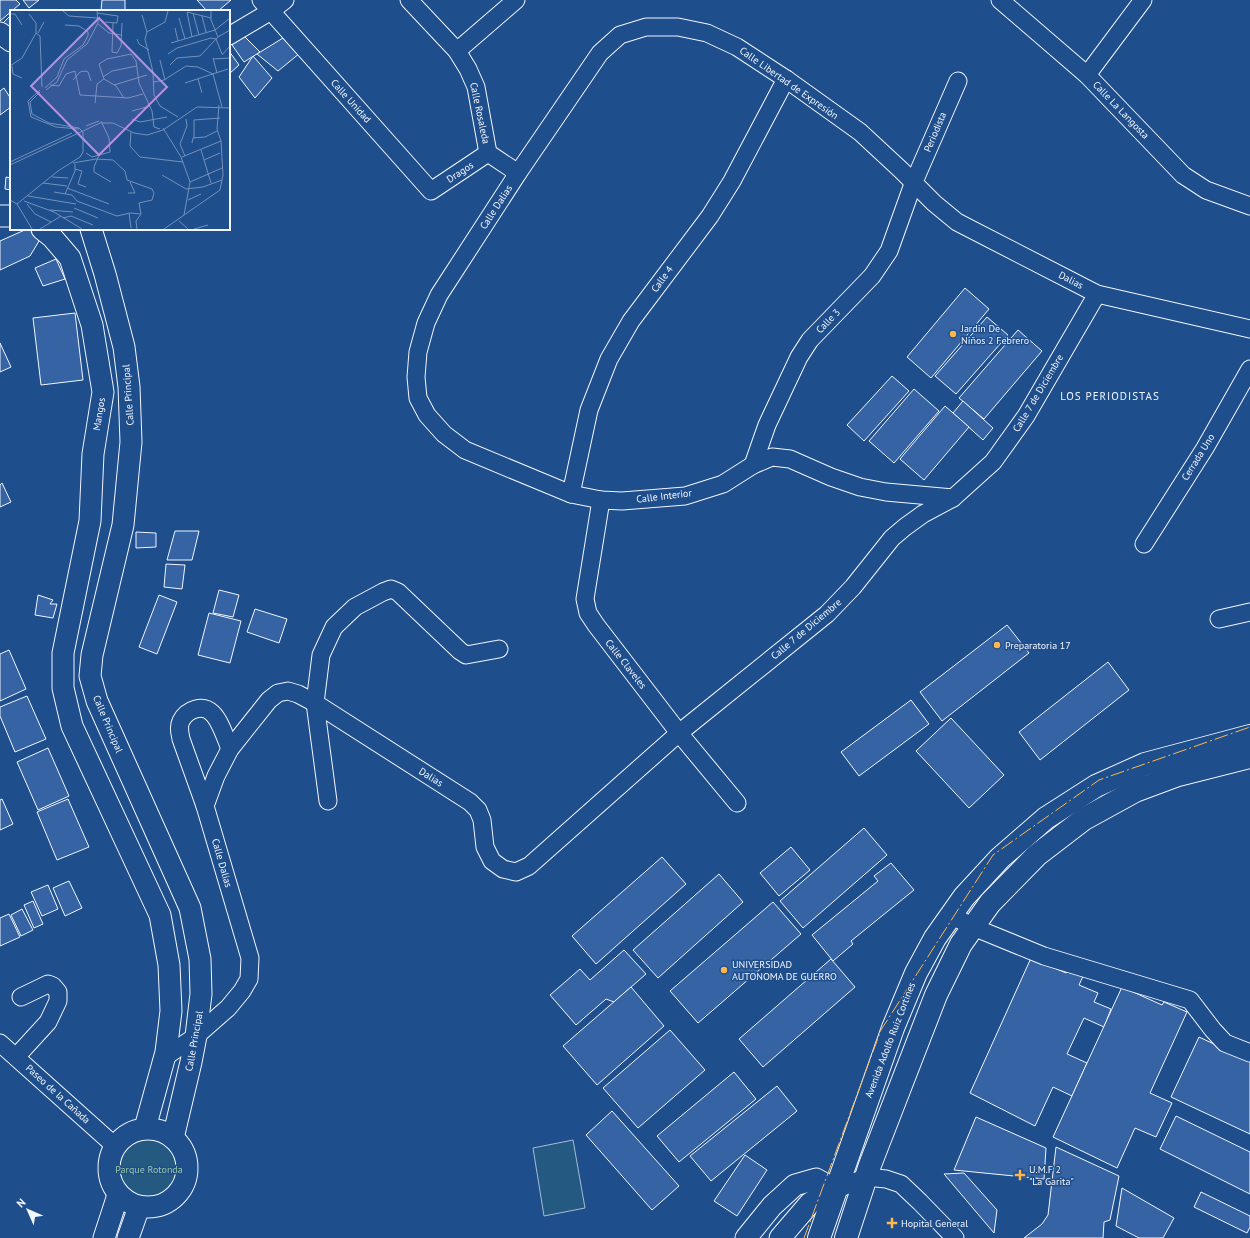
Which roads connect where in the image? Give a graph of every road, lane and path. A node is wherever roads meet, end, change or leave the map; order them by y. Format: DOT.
graph roads {
  1 [pos="285,0"];
  2 [pos="409,0"];
  3 [pos="516,0"];
  4 [pos="1000,0"];
  5 [pos="1143,0"];
  6 [pos="266,6"];
  7 [pos="0,33"];
  8 [pos="230,35"];
  9 [pos="620,35"];
  10 [pos="10,40"];
  11 [pos="457,51"];
  12 [pos="1088,75"];
  13 [pos="786,79"];
  14 [pos="958,81"];
  15 [pos="488,153"];
  16 [pos="518,173"];
  17 [pos="913,184"];
  18 [pos="431,191"];
  19 [pos="1250,206"];
  20 [pos="43,230"];
  21 [pos="91,230"];
  22 [pos="1097,294"];
  23 [pos="1250,329"];
  24 [pos="1250,368"];
  25 [pos="418,398"];
  26 [pos="753,465"];
  27 [pos="571,494"];
  28 [pos="953,498"];
  29 [pos="601,500"];
  30 [pos="1144,544"];
  31 [pos="1250,612"];
  32 [pos="72,613"];
  33 [pos="101,617"];
  34 [pos="1219,619"];
  35 [pos="499,649"];
  36 [pos="315,704"];
  37 [pos="679,733"];
  38 [pos="1250,736"];
  39 [pos="230,749"];
  40 [pos="1250,757"];
  41 [pos="328,801"];
  42 [pos="737,803"];
  43 [pos="205,806"];
  44 [pos="516,872"];
  45 [pos="951,915"];
  46 [pos="973,927"];
  47 [pos="22,997"];
  48 [pos="196,1036"];
  49 [pos="0,1043"];
  50 [pos="1250,1054"];
  51 [pos="165,1057"];
  52 [pos="16,1058"];
  53 [pos="145,1128"];
  54 [pos="172,1138"];
  55 [pos="115,1146"];
  56 [pos="866,1177"];
  57 [pos="836,1190"];
  58 [pos="118,1195"];
  59 [pos="139,1207"];
  60 [pos="104,1238"];
  61 [pos="128,1238"];
  62 [pos="746,1238"];
  63 [pos="780,1238"];
  64 [pos="819,1238"];
  65 [pos="846,1238"];
  66 [pos="955,1238"];
  1 -- 6 [label="street"];
  2 -- 11 [label="street, Calle Rosaleda"];
  3 -- 11 [label="street"];
  4 -- 12 [label="street, Calle La Langosta"];
  5 -- 12 [label="street"];
  6 -- 8 [label="street"];
  6 -- 18 [label="street, Calle Unidad"];
  7 -- 10 [label="street"];
  9 -- 13 [label="street, Calle Libertad de Expresión"];
  9 -- 16 [label="street, Calle Dalias"];
  11 -- 15 [label="street, Calle Rosaleda"];
  12 -- 19 [label="street, Calle La Langosta"];
  13 -- 17 [label="street, Calle Libertad de Expresión"];
  13 -- 27 [label="street, Calle 4"];
  14 -- 17 [label="street, Periodista"];
  15 -- 16 [label="street"];
  15 -- 18 [label="street, Dragos"];
  16 -- 25 [label="street, Calle Dalias"];
  17 -- 22 [label="street, Dalias"];
  17 -- 26 [label="street, Calle 3"];
  20 -- 32 [label="street, Mangos"];
  21 -- 33 [label="street, Calle Principal"];
  22 -- 23 [label="street, Dalias"];
  22 -- 28 [label="street, Calle 7 de Diciembre"];
  24 -- 30 [label="street, Cerrada Uno"];
  25 -- 27 [label="street, Calle Interior"];
  26 -- 28 [label="street, Calle Interior"];
  26 -- 29 [label="street, Calle Interior"];
  27 -- 29 [label="street, Calle Interior"];
  28 -- 37 [label="street, Calle 7 de Diciembre"];
  29 -- 37 [label="street, Calle Claveles"];
  31 -- 34 [label="street"];
  32 -- 33 [label="street"];
  32 -- 51 [label="street"];
  33 -- 48 [label="street, Calle Principal"];
  35 -- 36 [label="street"];
  36 -- 39 [label="street"];
  36 -- 41 [label="street"];
  36 -- 44 [label="street, Dalias"];
  37 -- 42 [label="street, Calle Claveles"];
  37 -- 44 [label="street, Calle 7 de Diciembre"];
  38 -- 45 [label="main road, Avenida Adolfo Ruiz Cortines"];
  39 -- 43 [label="street"];
  39 -- 43 [label="street, Calle Dalias"];
  40 -- 46 [label="main road"];
  43 -- 48 [label="street, Calle Dalias"];
  45 -- 46 [label="street"];
  45 -- 57 [label="main road, Avenida Adolfo Ruiz Cortines"];
  46 -- 50 [label="street"];
  46 -- 56 [label="main road"];
  47 -- 52 [label="street"];
  48 -- 51 [label="street, Calle Dalias"];
  48 -- 54 [label="street, Calle Principal"];
  49 -- 52 [label="street, Paseo de la Cañada"];
  51 -- 53 [label="street"];
  52 -- 55 [label="street, Paseo de la Cañada"];
  53 -- 54 [label="street"];
  53 -- 55 [label="street"];
  54 -- 59 [label="street"];
  55 -- 58 [label="street"];
  56 -- 57 [label="street"];
  56 -- 65 [label="main road"];
  56 -- 66 [label="street"];
  57 -- 62 [label="street"];
  57 -- 63 [label="street"];
  57 -- 64 [label="main road, Avenida Adolfo Ruiz Cortines"];
  58 -- 59 [label="street"];
  58 -- 60 [label="street"];
  59 -- 61 [label="street"];
}
